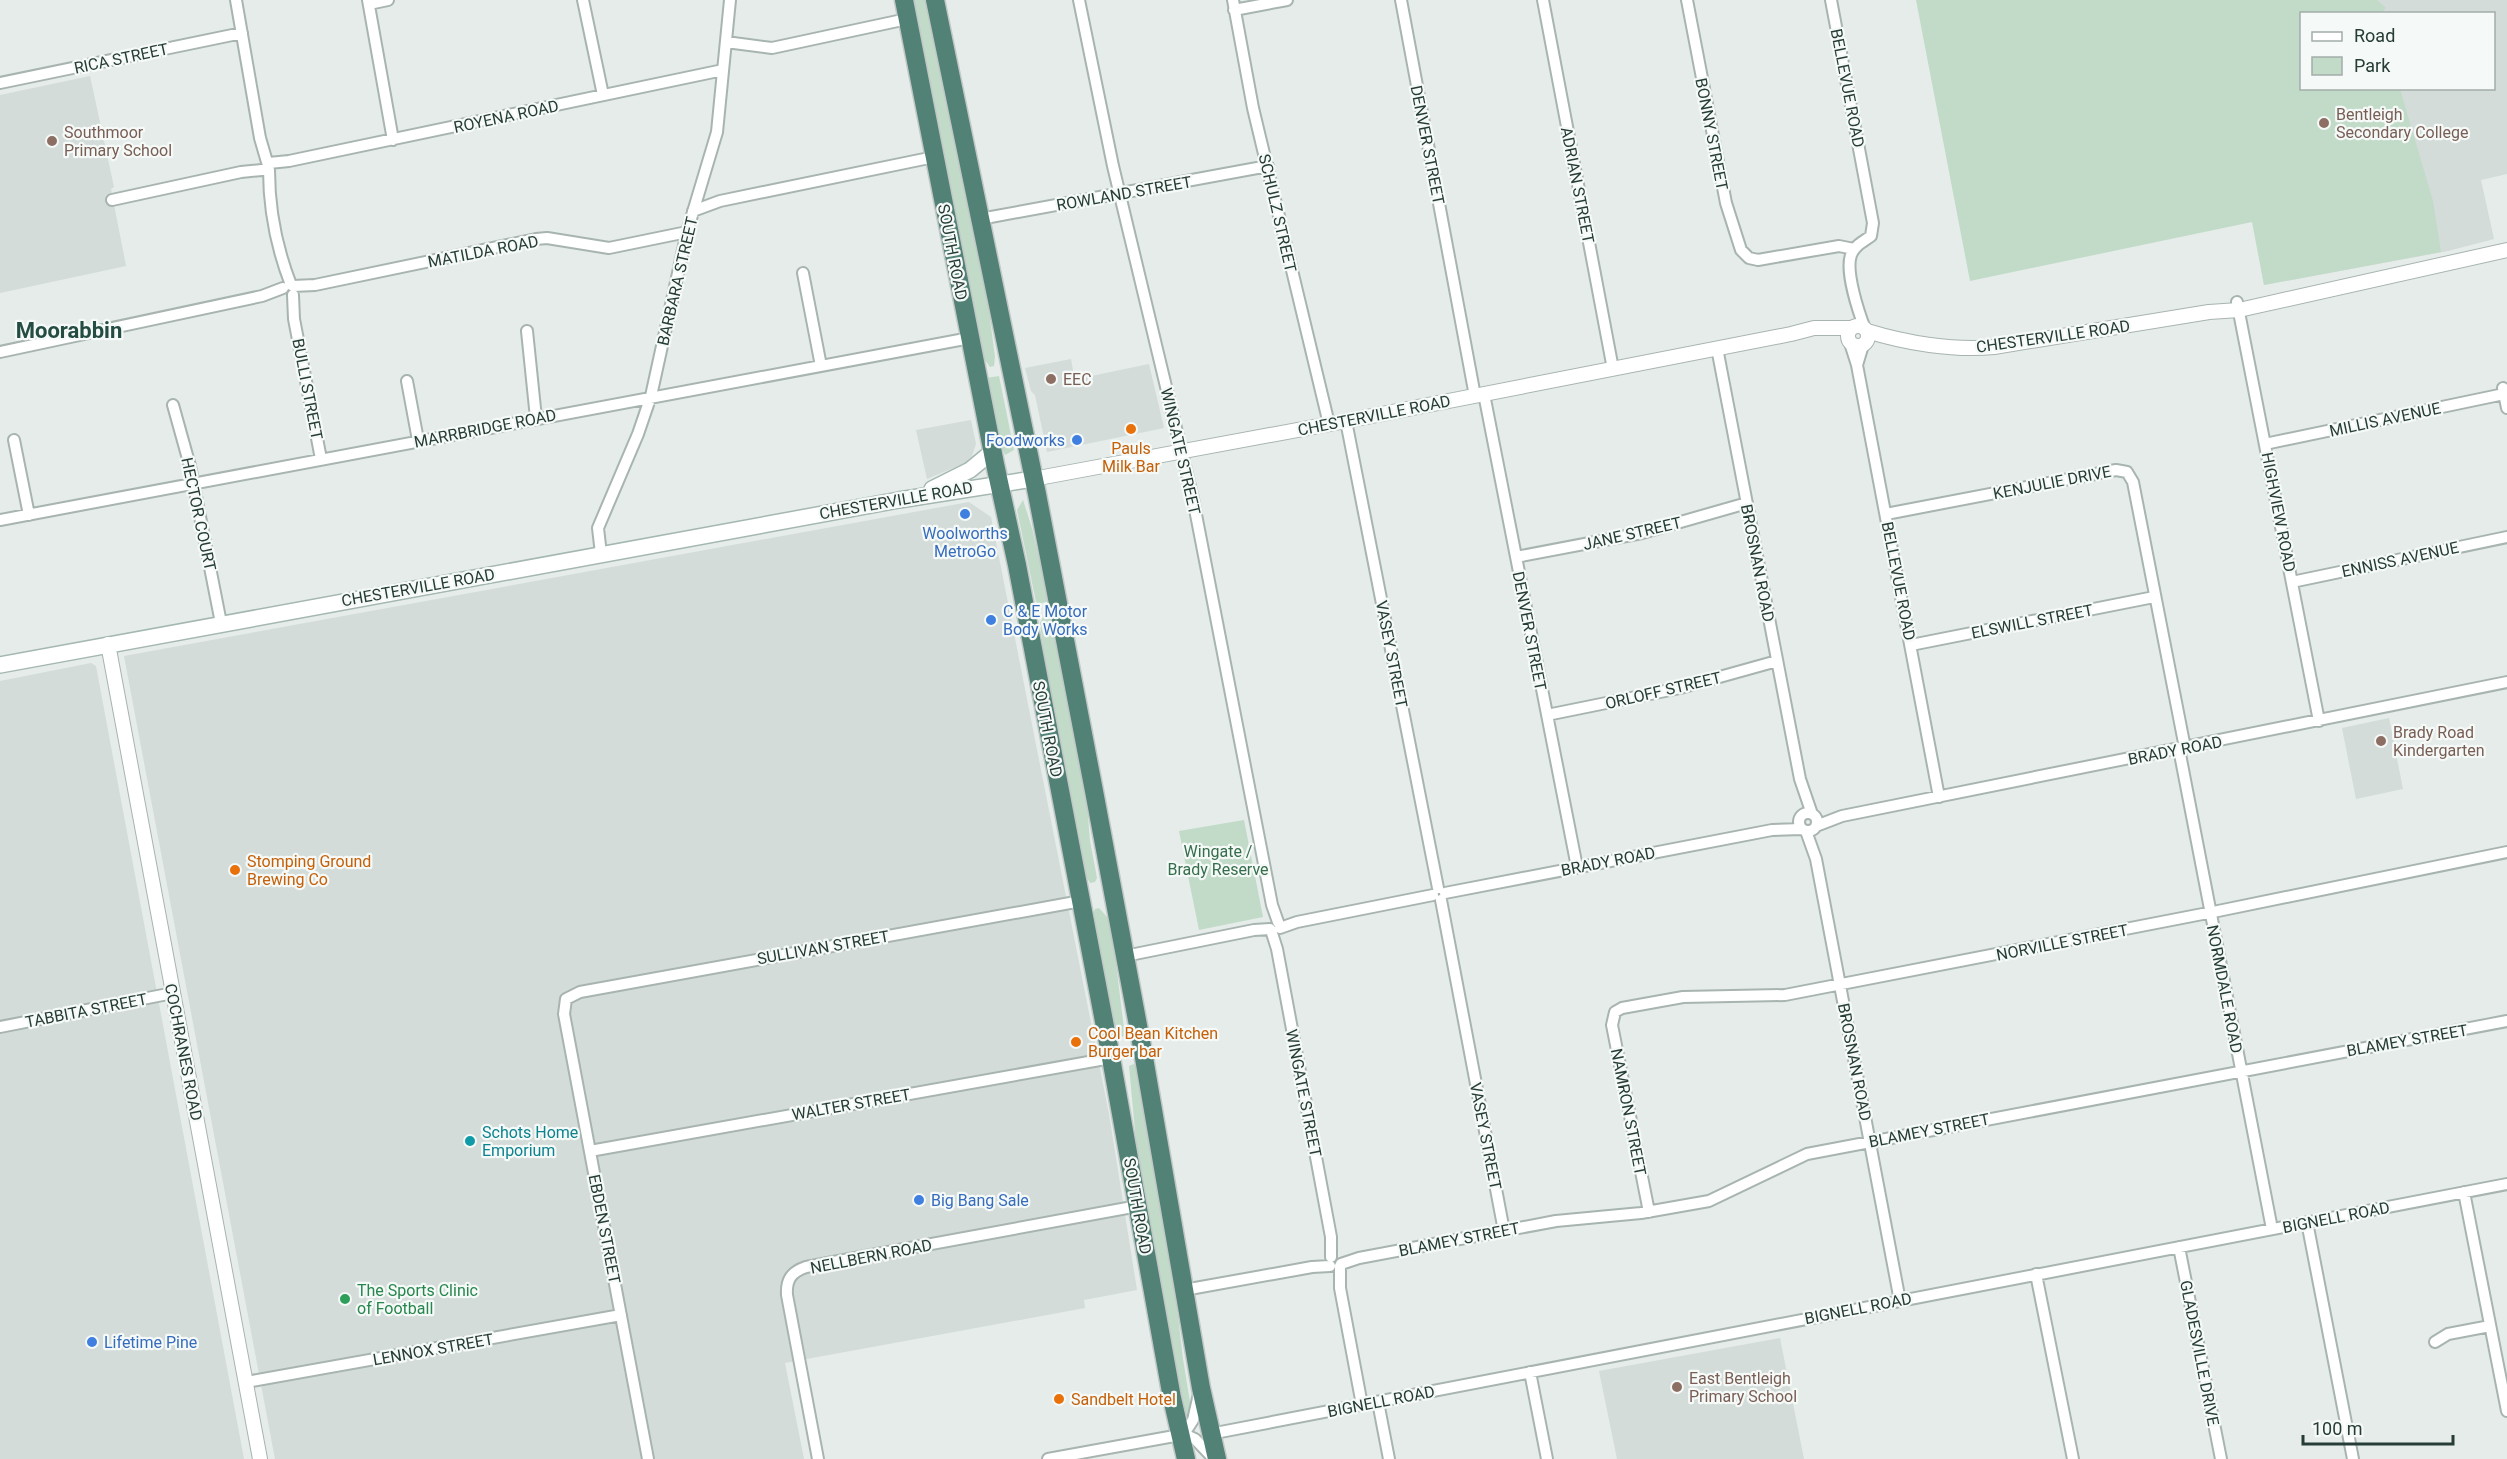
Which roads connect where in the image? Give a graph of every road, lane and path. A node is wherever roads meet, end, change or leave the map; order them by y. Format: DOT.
graph roads {
  1 [pos="236,0"];
  2 [pos="388,0"];
  3 [pos="583,0"];
  4 [pos="730,0"];
  5 [pos="904,0"];
  6 [pos="935,0"];
  7 [pos="1079,0"];
  8 [pos="1287,0"];
  9 [pos="1401,0"];
  10 [pos="1543,0"];
  11 [pos="1687,0"];
  12 [pos="1831,0"];
  13 [pos="368,2"];
  14 [pos="1234,5"];
  15 [pos="907,19"];
  16 [pos="242,33"];
  17 [pos="726,42"];
  18 [pos="723,70"];
  19 [pos="0,83"];
  20 [pos="603,95"];
  21 [pos="393,140"];
  22 [pos="934,157"];
  23 [pos="265,166"];
  24 [pos="1268,166"];
  25 [pos="704,175"];
  26 [pos="1120,194"];
  27 [pos="112,200"];
  28 [pos="720,201"];
  29 [pos="693,210"];
  30 [pos="980,219"];
  31 [pos="687,232"];
  32 [pos="1854,249"];
  33 [pos="2507,250"];
  34 [pos="803,273"];
  35 [pos="289,291"];
  36 [pos="2238,306"];
  37 [pos="527,331"];
  38 [pos="1858,336"];
  39 [pos="970,338"];
  40 [pos="1717,348"];
  41 [pos="0,352"];
  42 [pos="821,366"];
  43 [pos="1612,369"];
  44 [pos="1010,370"];
  45 [pos="978,376"];
  46 [pos="407,381"];
  47 [pos="1480,395"];
  48 [pos="651,396"];
  49 [pos="173,405"];
  50 [pos="2507,408"];
  51 [pos="536,418"];
  52 [pos="1346,421"];
  53 [pos="1329,424"];
  54 [pos="14,440"];
  55 [pos="418,440"];
  56 [pos="2265,444"];
  57 [pos="993,451"];
  58 [pos="1182,451"];
  59 [pos="321,459"];
  60 [pos="1033,478"];
  61 [pos="999,483"];
  62 [pos="194,484"];
  63 [pos="919,496"];
  64 [pos="1747,503"];
  65 [pos="1886,514"];
  66 [pos="29,515"];
  67 [pos="0,520"];
  68 [pos="2507,537"];
  69 [pos="601,554"];
  70 [pos="1516,557"];
  71 [pos="2292,582"];
  72 [pos="2154,597"];
  73 [pos="1058,606"];
  74 [pos="1026,612"];
  75 [pos="221,623"];
  76 [pos="108,644"];
  77 [pos="1911,645"];
  78 [pos="1777,661"];
  79 [pos="0,665"];
  80 [pos="2507,682"];
  81 [pos="1547,715"];
  82 [pos="2319,721"];
  83 [pos="2182,749"];
  84 [pos="1939,797"];
  85 [pos="1808,822"];
  86 [pos="2507,852"];
  87 [pos="1577,867"];
  88 [pos="1439,894"];
  89 [pos="1114,895"];
  90 [pos="1081,901"];
  91 [pos="2211,913"];
  92 [pos="1274,926"];
  93 [pos="1125,956"];
  94 [pos="1840,984"];
  95 [pos="173,993"];
  96 [pos="566,999"];
  97 [pos="1615,1012"];
  98 [pos="2507,1021"];
  99 [pos="0,1027"];
  100 [pos="1143,1052"];
  101 [pos="1111,1058"];
  102 [pos="2241,1070"];
  103 [pos="1869,1142"];
  104 [pos="590,1151"];
  105 [pos="2507,1184"];
  106 [pos="2464,1192"];
  107 [pos="1138,1206"];
  108 [pos="1648,1212"];
  109 [pos="2307,1222"];
  110 [pos="2272,1229"];
  111 [pos="1504,1232"];
  112 [pos="2179,1247"];
  113 [pos="1335,1262"];
  114 [pos="2036,1274"];
  115 [pos="1184,1290"];
  116 [pos="1900,1301"];
  117 [pos="621,1315"];
  118 [pos="2490,1326"];
  119 [pos="2435,1342"];
  120 [pos="1530,1372"];
  121 [pos="246,1382"];
  122 [pos="1201,1388"];
  123 [pos="1378,1402"];
  124 [pos="1362,1405"];
  125 [pos="2507,1411"];
  126 [pos="1182,1434"];
  127 [pos="1210,1434"];
  128 [pos="260,1459"];
  129 [pos="648,1459"];
  130 [pos="818,1459"];
  131 [pos="1048,1459"];
  132 [pos="1186,1459"];
  133 [pos="1216,1459"];
  134 [pos="1389,1459"];
  135 [pos="1547,1459"];
  136 [pos="2073,1459"];
  137 [pos="2221,1459"];
  138 [pos="2354,1459"];
  1 -- 16 [label="street, BULLI STREET"];
  2 -- 13 [label="street"];
  3 -- 20 [label="street"];
  4 -- 17 [label="street, BARBARA STREET"];
  5 -- 15 [label="highway, SOUTH ROAD"];
  6 -- 30 [label="highway, SOUTH ROAD"];
  7 -- 26 [label="street, WINGATE STREET"];
  8 -- 14 [label="street"];
  9 -- 47 [label="street, DENVER STREET"];
  10 -- 43 [label="street, ADRIAN STREET"];
  11 -- 32 [label="street, BONNY STREET"];
  12 -- 32 [label="street, BELLEVUE ROAD"];
  13 -- 21 [label="street"];
  14 -- 24 [label="street, SCHULZ STREET"];
  15 -- 17 [label="street"];
  15 -- 22 [label="highway, SOUTH ROAD"];
  16 -- 19 [label="street, RICA STREET"];
  16 -- 23 [label="street, BULLI STREET"];
  17 -- 18 [label="street, BARBARA STREET"];
  18 -- 20 [label="street, ROYENA ROAD"];
  18 -- 25 [label="street, BARBARA STREET"];
  20 -- 21 [label="street, ROYENA ROAD"];
  21 -- 23 [label="street, ROYENA ROAD"];
  22 -- 28 [label="street"];
  22 -- 39 [label="highway, SOUTH ROAD"];
  23 -- 27 [label="street, ROYENA ROAD"];
  23 -- 35 [label="street, BULLI STREET"];
  24 -- 26 [label="street, ROWLAND STREET"];
  24 -- 53 [label="street, SCHULZ STREET"];
  25 -- 28 [label="street"];
  25 -- 29 [label="street, BARBARA STREET"];
  26 -- 30 [label="street, ROWLAND STREET"];
  26 -- 58 [label="street, WINGATE STREET"];
  28 -- 29 [label="street"];
  29 -- 31 [label="street, BARBARA STREET"];
  30 -- 44 [label="highway, SOUTH ROAD"];
  31 -- 35 [label="street, MATILDA ROAD"];
  31 -- 48 [label="street, BARBARA STREET"];
  32 -- 38 [label="street"];
  33 -- 36 [label="street, CHESTERVILLE ROAD"];
  34 -- 42 [label="street"];
  35 -- 41 [label="street, MATILDA ROAD"];
  35 -- 59 [label="street, BULLI STREET"];
  36 -- 38 [label="street, CHESTERVILLE ROAD"];
  36 -- 56 [label="street, HIGHVIEW ROAD"];
  37 -- 51 [label="street"];
  38 -- 40 [label="street, CHESTERVILLE ROAD"];
  38 -- 65 [label="street, BELLEVUE ROAD"];
  39 -- 42 [label="street, MARRBRIDGE ROAD"];
  39 -- 45 [label="highway, SOUTH ROAD"];
  40 -- 43 [label="street, CHESTERVILLE ROAD"];
  40 -- 64 [label="street, BROSNAN ROAD"];
  42 -- 48 [label="street, MARRBRIDGE ROAD"];
  43 -- 47 [label="street, CHESTERVILLE ROAD"];
  44 -- 45 [label="highway"];
  44 -- 60 [label="highway, SOUTH ROAD"];
  45 -- 57 [label="highway, SOUTH ROAD"];
  46 -- 55 [label="street"];
  47 -- 52 [label="street, CHESTERVILLE ROAD"];
  47 -- 70 [label="street, DENVER STREET"];
  48 -- 51 [label="street, MARRBRIDGE ROAD"];
  48 -- 69 [label="street, BARBARA STREET"];
  49 -- 62 [label="street, HECTOR COURT"];
  50 -- 56 [label="street, MILLIS AVENUE"];
  51 -- 55 [label="street, MARRBRIDGE ROAD"];
  52 -- 53 [label="street, CHESTERVILLE ROAD"];
  52 -- 88 [label="street, VASEY STREET"];
  53 -- 58 [label="street, CHESTERVILLE ROAD"];
  54 -- 66 [label="street"];
  55 -- 59 [label="street, MARRBRIDGE ROAD"];
  56 -- 71 [label="street, HIGHVIEW ROAD"];
  57 -- 61 [label="highway, SOUTH ROAD"];
  57 -- 63 [label="main road"];
  58 -- 60 [label="street, CHESTERVILLE ROAD"];
  58 -- 92 [label="street, WINGATE STREET"];
  59 -- 62 [label="street, MARRBRIDGE ROAD"];
  60 -- 61 [label="main road, CHESTERVILLE ROAD"];
  60 -- 73 [label="highway, SOUTH ROAD"];
  61 -- 63 [label="main road, CHESTERVILLE ROAD"];
  61 -- 74 [label="highway, SOUTH ROAD"];
  62 -- 66 [label="street, MARRBRIDGE ROAD"];
  62 -- 75 [label="street, HECTOR COURT"];
  63 -- 69 [label="main road, CHESTERVILLE ROAD"];
  64 -- 70 [label="street, JANE STREET"];
  64 -- 78 [label="street, BROSNAN ROAD"];
  65 -- 72 [label="street, KENJULIE DRIVE"];
  65 -- 77 [label="street, BELLEVUE ROAD"];
  66 -- 67 [label="street, MARRBRIDGE ROAD"];
  68 -- 71 [label="street, ENNISS AVENUE"];
  69 -- 75 [label="main road, CHESTERVILLE ROAD"];
  70 -- 81 [label="street, DENVER STREET"];
  71 -- 82 [label="street, HIGHVIEW ROAD"];
  72 -- 77 [label="street, ELSWILL STREET"];
  72 -- 83 [label="street, NORMDALE ROAD"];
  73 -- 74 [label="highway"];
  73 -- 89 [label="highway, SOUTH ROAD"];
  74 -- 90 [label="highway, SOUTH ROAD"];
  75 -- 76 [label="main road, CHESTERVILLE ROAD"];
  76 -- 79 [label="main road, CHESTERVILLE ROAD"];
  76 -- 95 [label="street, COCHRANES ROAD"];
  77 -- 84 [label="street, BELLEVUE ROAD"];
  78 -- 81 [label="street, ORLOFF STREET"];
  78 -- 85 [label="street, BROSNAN ROAD"];
  80 -- 82 [label="street, BRADY ROAD"];
  81 -- 87 [label="street, DENVER STREET"];
  82 -- 83 [label="street, BRADY ROAD"];
  83 -- 84 [label="street, BRADY ROAD"];
  83 -- 91 [label="street, NORMDALE ROAD"];
  84 -- 85 [label="street, BRADY ROAD"];
  85 -- 87 [label="street, BRADY ROAD"];
  85 -- 94 [label="street, BROSNAN ROAD"];
  86 -- 91 [label="street, NORVILLE STREET"];
  87 -- 88 [label="street, BRADY ROAD"];
  88 -- 92 [label="street, BRADY ROAD"];
  88 -- 111 [label="street, VASEY STREET"];
  89 -- 90 [label="highway"];
  89 -- 93 [label="highway, SOUTH ROAD"];
  90 -- 96 [label="street, SULLIVAN STREET"];
  90 -- 101 [label="highway, SOUTH ROAD"];
  91 -- 94 [label="street, NORVILLE STREET"];
  91 -- 102 [label="street, NORMDALE ROAD"];
  92 -- 93 [label="street, BRADY ROAD"];
  92 -- 113 [label="street, WINGATE STREET"];
  93 -- 100 [label="highway, SOUTH ROAD"];
  94 -- 97 [label="street, NORVILLE STREET"];
  94 -- 103 [label="street, BROSNAN ROAD"];
  95 -- 99 [label="street, TABBITA STREET"];
  95 -- 121 [label="street, COCHRANES ROAD"];
  96 -- 104 [label="street, EBDEN STREET"];
  97 -- 108 [label="street, NAMRON STREET"];
  98 -- 102 [label="street, BLAMEY STREET"];
  100 -- 101 [label="highway"];
  100 -- 115 [label="highway, SOUTH ROAD"];
  101 -- 104 [label="street, WALTER STREET"];
  101 -- 107 [label="highway, SOUTH ROAD"];
  102 -- 103 [label="street, BLAMEY STREET"];
  102 -- 110 [label="street, NORMDALE ROAD"];
  103 -- 108 [label="street, BLAMEY STREET"];
  103 -- 116 [label="street, BROSNAN ROAD"];
  104 -- 117 [label="street, EBDEN STREET"];
  105 -- 106 [label="street, BIGNELL ROAD"];
  106 -- 109 [label="street, BIGNELL ROAD"];
  106 -- 118 [label="street"];
  107 -- 126 [label="highway, SOUTH ROAD"];
  107 -- 130 [label="street, NELLBERN ROAD"];
  108 -- 111 [label="street, BLAMEY STREET"];
  109 -- 110 [label="street, BIGNELL ROAD"];
  109 -- 138 [label="street"];
  110 -- 112 [label="street, BIGNELL ROAD"];
  111 -- 113 [label="street, BLAMEY STREET"];
  112 -- 114 [label="street, BIGNELL ROAD"];
  112 -- 137 [label="street, GLADESVILLE DRIVE"];
  113 -- 115 [label="street, BLAMEY STREET"];
  113 -- 124 [label="street, WINGATE STREET"];
  114 -- 116 [label="street, BIGNELL ROAD"];
  114 -- 136 [label="street"];
  115 -- 122 [label="highway, SOUTH ROAD"];
  116 -- 120 [label="street, BIGNELL ROAD"];
  117 -- 121 [label="street, LENNOX STREET"];
  117 -- 129 [label="street, EBDEN STREET"];
  118 -- 119 [label="street"];
  118 -- 125 [label="street"];
  120 -- 123 [label="street, BIGNELL ROAD"];
  120 -- 135 [label="street"];
  121 -- 128 [label="street, COCHRANES ROAD"];
  122 -- 126 [label="street"];
  122 -- 127 [label="highway, SOUTH ROAD"];
  123 -- 124 [label="street, BIGNELL ROAD"];
  123 -- 134 [label="street"];
  124 -- 127 [label="street, BIGNELL ROAD"];
  126 -- 131 [label="street"];
  126 -- 132 [label="highway, SOUTH ROAD"];
  126 -- 133 [label="street"];
  127 -- 133 [label="highway, SOUTH ROAD"];
}
